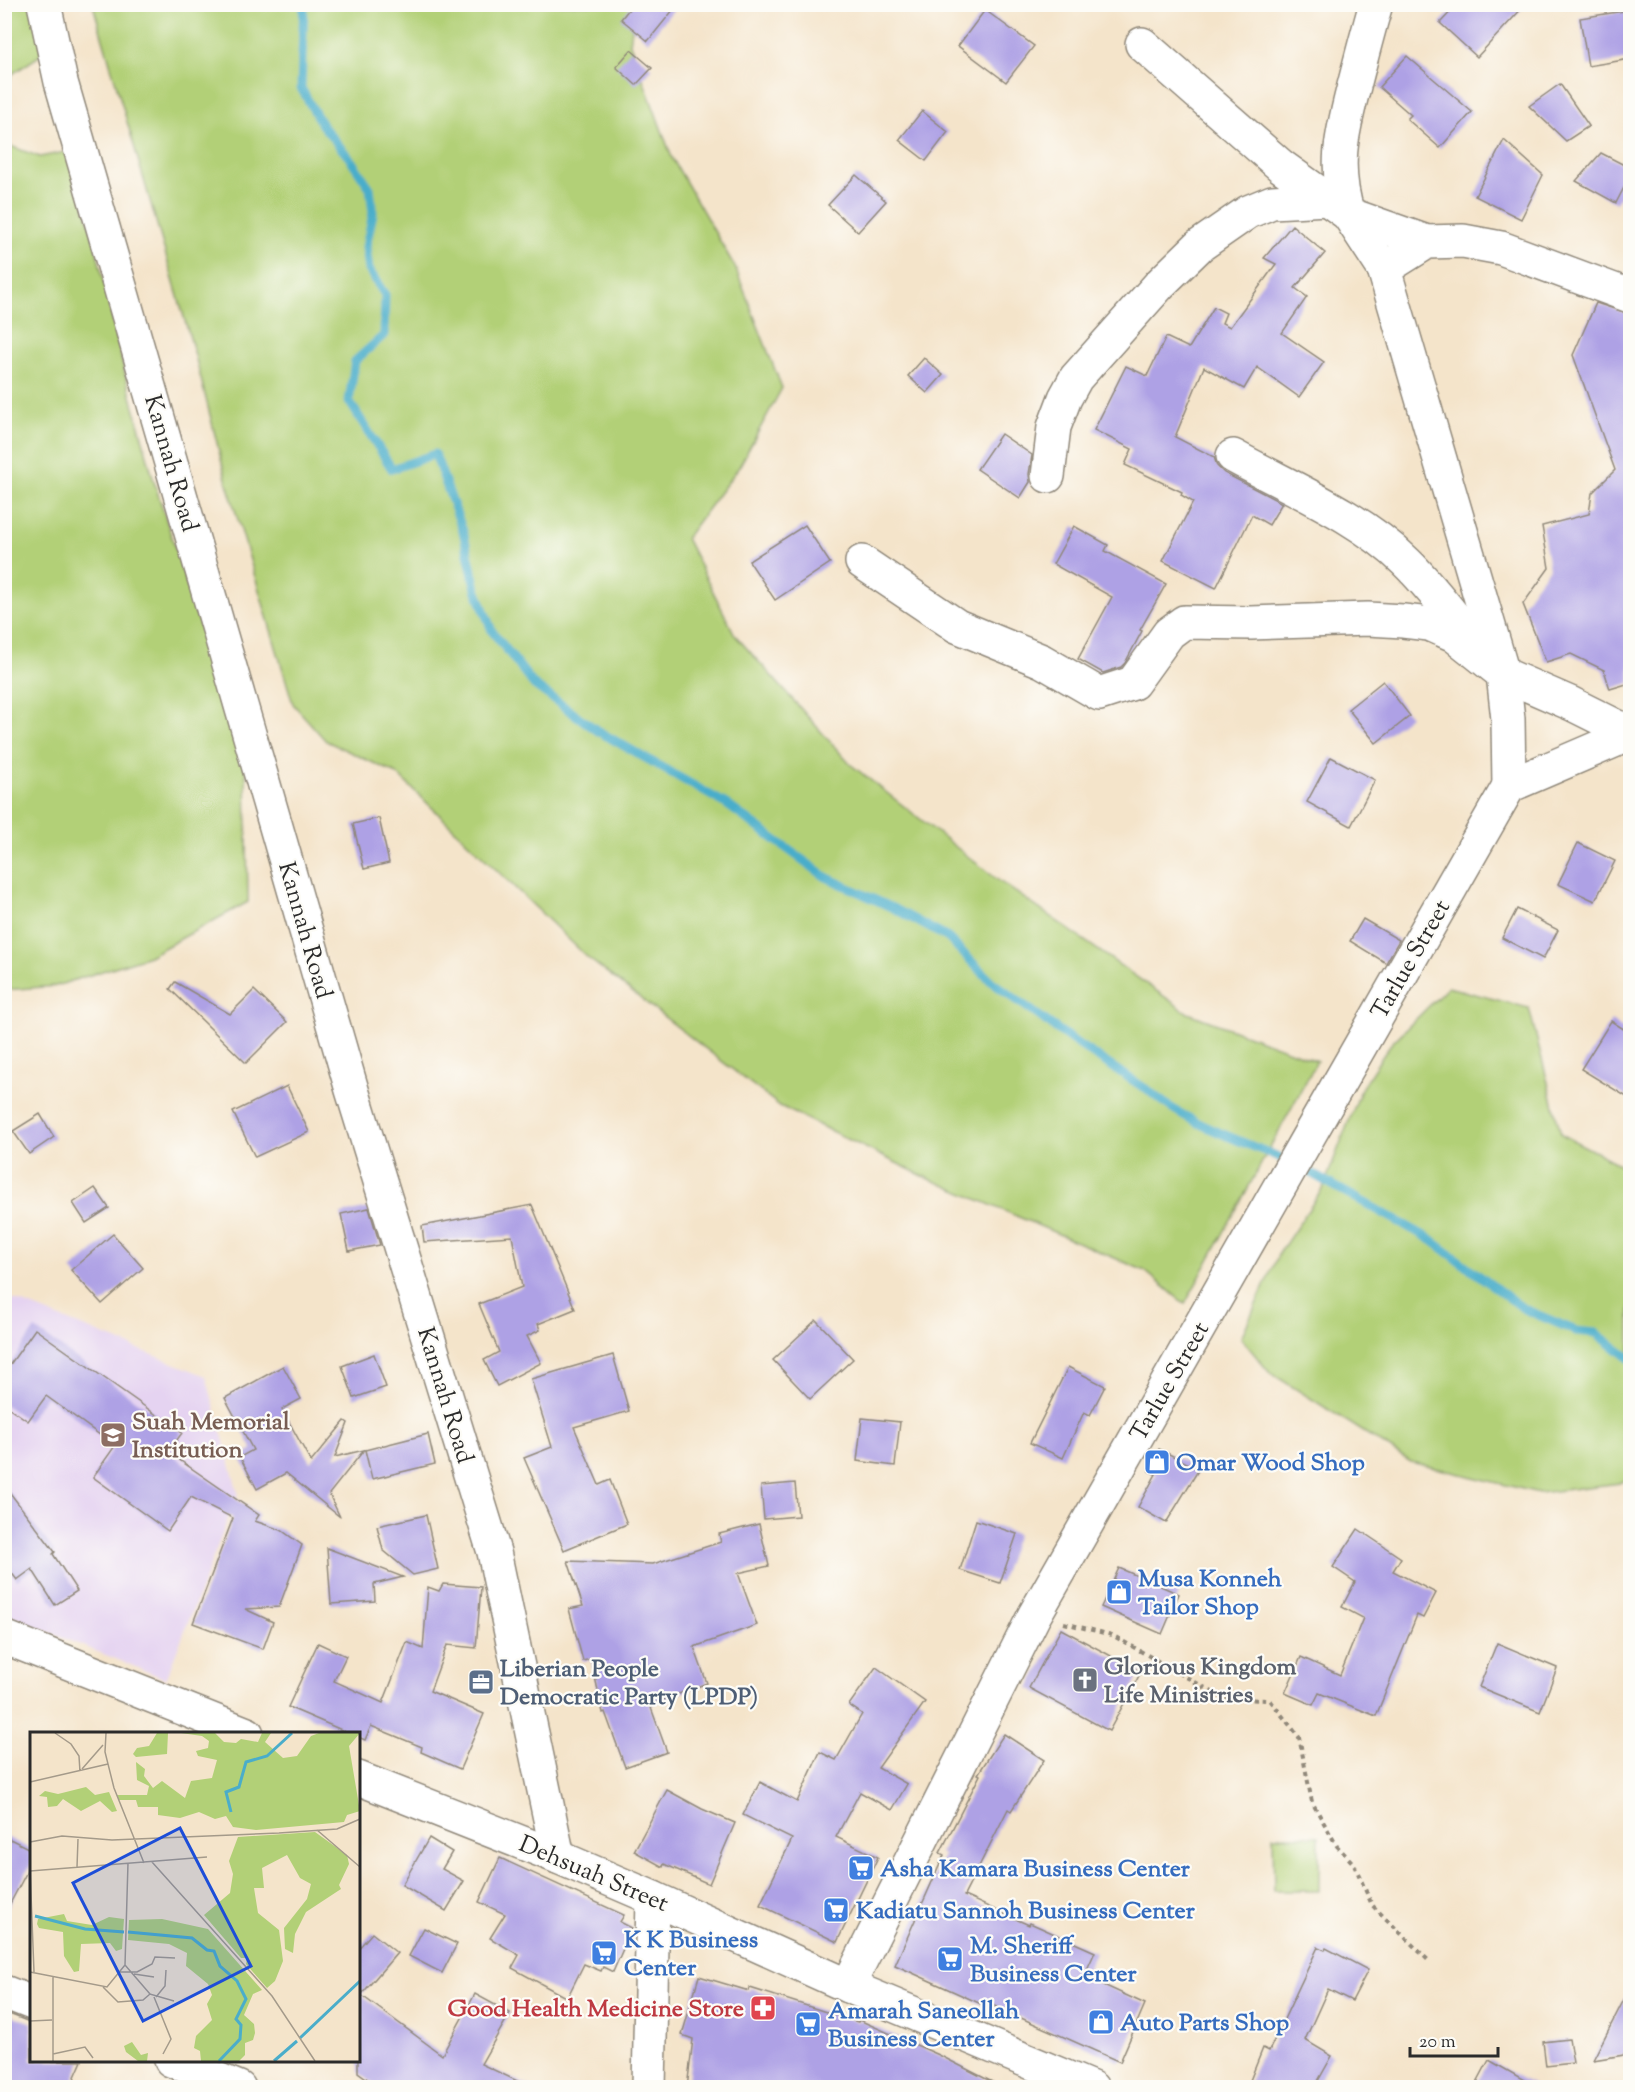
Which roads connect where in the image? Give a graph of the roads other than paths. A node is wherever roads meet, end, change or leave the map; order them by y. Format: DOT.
graph roads {
  1 [pos="44,4"];
  2 [pos="1376,4"];
  3 [pos="1142,44"];
  4 [pos="1337,207"];
  5 [pos="1427,242"];
  6 [pos="1384,269"];
  7 [pos="1630,296"];
  8 [pos="1233,456"];
  9 [pos="1048,476"];
  10 [pos="862,562"];
  11 [pos="1503,674"];
  12 [pos="1630,734"];
  13 [pos="1509,786"];
  14 [pos="4,1637"];
  15 [pos="242,1732"];
  16 [pos="360,1779"];
  17 [pos="558,1857"];
  18 [pos="653,1898"];
  19 [pos="848,1986"];
  20 [pos="4,1992"];
  21 [pos="30,2002"];
  22 [pos="174,2062"];
  23 [pos="239,2088"];
  24 [pos="649,2088"];
  25 [pos="1092,2088"];
  1 -- 17 [label="street, Kannah Road"];
  2 -- 4 [label="street"];
  3 -- 4 [label="street"];
  4 -- 5 [label="street"];
  4 -- 6 [label="street"];
  4 -- 9 [label="street"];
  5 -- 6 [label="street"];
  5 -- 7 [label="street"];
  6 -- 11 [label="street"];
  8 -- 11 [label="street"];
  10 -- 11 [label="street"];
  11 -- 12 [label="street"];
  11 -- 13 [label="street"];
  12 -- 13 [label="street"];
  13 -- 19 [label="street, Tarlue Street"];
  14 -- 15 [label="street"];
  16 -- 17 [label="street, Dehsuah Street"];
  17 -- 18 [label="street, Dehsuah Street"];
  18 -- 19 [label="street, Dehsuah Street"];
  18 -- 24 [label="street"];
  19 -- 25 [label="street, Dehsuah Street"];
  20 -- 21 [label="street"];
  22 -- 23 [label="street"];
}
